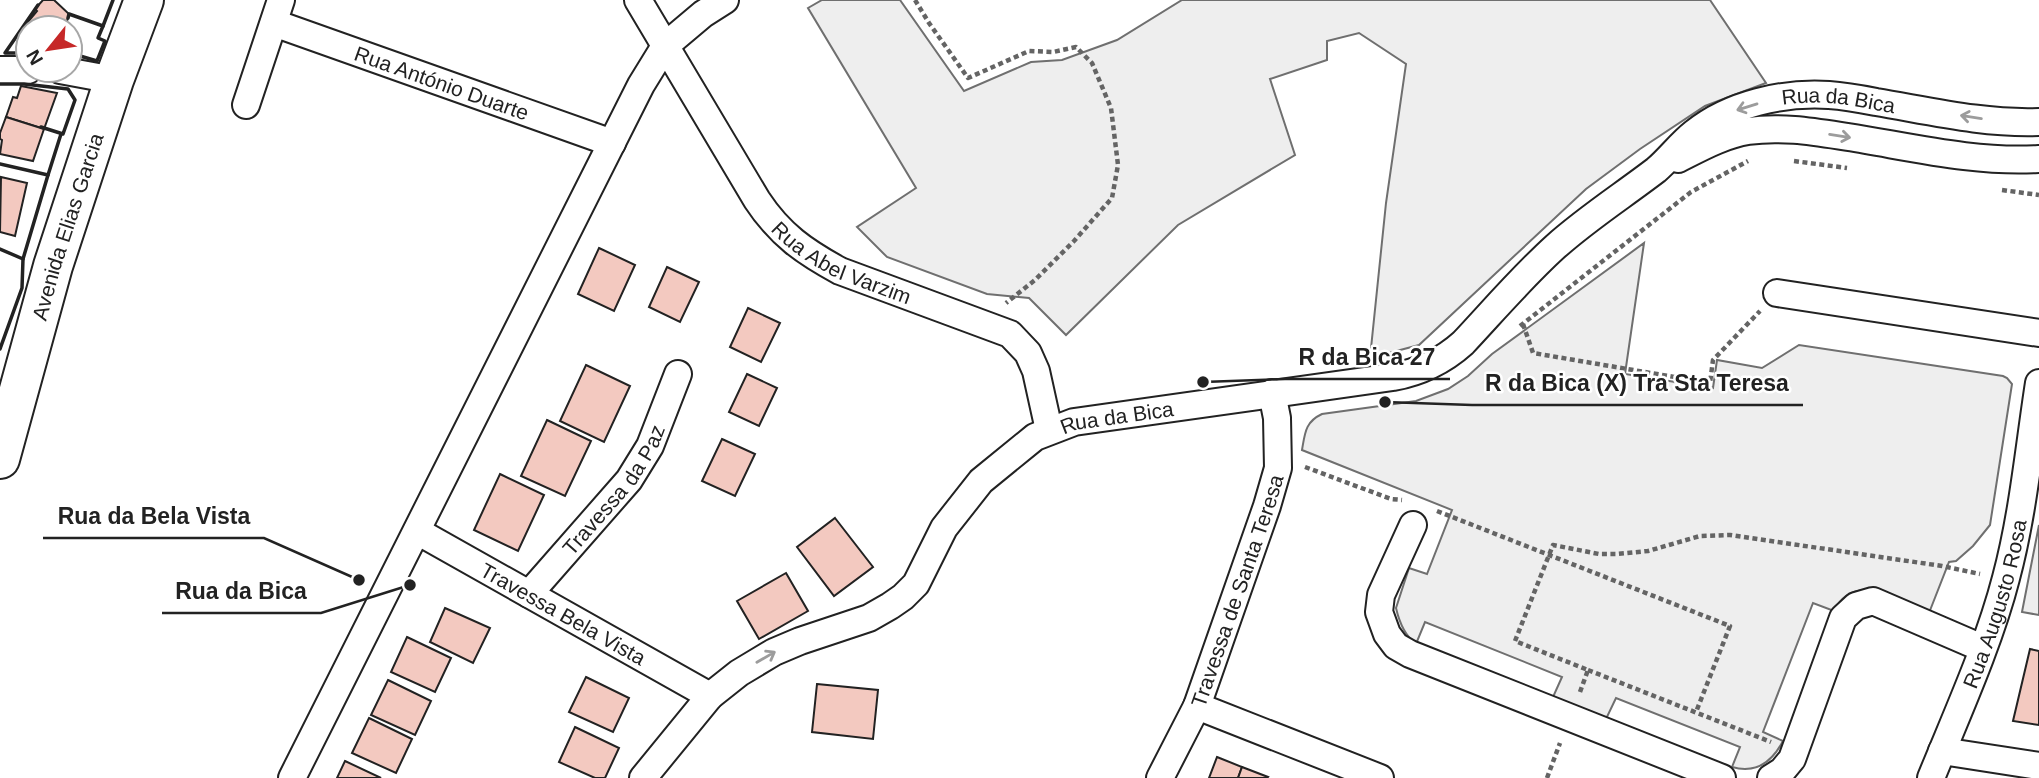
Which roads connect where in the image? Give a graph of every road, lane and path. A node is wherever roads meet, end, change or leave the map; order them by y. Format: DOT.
graph roads {
  1 [pos="144,0"];
  2 [pos="638,0"];
  3 [pos="725,0"];
  4 [pos="915,0"];
  5 [pos="277,11"];
  6 [pos="666,46"];
  7 [pos="84,74"];
  8 [pos="114,80"];
  9 [pos="246,105"];
  10 [pos="2039,122"];
  11 [pos="612,143"];
  12 [pos="1758,156"];
  13 [pos="2039,159"];
  14 [pos="1785,160"];
  15 [pos="1658,168"];
  16 [pos="1852,169"];
  17 [pos="1999,189"];
  18 [pos="2039,195"];
  19 [pos="1777,293"];
  20 [pos="1011,299"];
  21 [pos="1523,324"];
  22 [pos="1514,331"];
  23 [pos="2039,334"];
  24 [pos="678,374"];
  25 [pos="2039,383"];
  26 [pos="1272,393"];
  27 [pos="1049,430"];
  28 [pos="0,459"];
  29 [pos="1298,464"];
  30 [pos="1417,511"];
  31 [pos="417,531"];
  32 [pos="1549,556"];
  33 [pos="2006,579"];
  34 [pos="529,594"];
  35 [pos="1982,648"];
  36 [pos="1588,670"];
  37 [pos="710,696"];
  38 [pos="1197,706"];
  39 [pos="1696,712"];
  40 [pos="1570,718"];
  41 [pos="1795,751"];
  42 [pos="1942,751"];
  43 [pos="2039,766"];
  44 [pos="292,778"];
  45 [pos="643,778"];
  46 [pos="1160,778"];
  47 [pos="1380,778"];
  48 [pos="1547,778"];
  49 [pos="1722,778"];
  50 [pos="1771,778"];
  51 [pos="1931,778"];
  1 -- 8 [label="main road, Avenida Elias Garcia"];
  2 -- 6 [label="street, Rua Abel Varzim"];
  3 -- 6 [label="street"];
  4 -- 20 [label="path"];
  5 -- 9 [label="street"];
  5 -- 11 [label="street, Rua António Duarte"];
  6 -- 11 [label="street"];
  6 -- 27 [label="street, Rua Abel Varzim"];
  7 -- 8 [label="street"];
  8 -- 28 [label="main road, Avenida Elias Garcia"];
  10 -- 15 [label="street, Rua da Bica, one-way"];
  11 -- 31 [label="street"];
  12 -- 21 [label="path"];
  15 -- 13 [label="street, Rua da Bica, one-way"];
  14 -- 16 [label="path"];
  15 -- 26 [label="street, Rua da Bica"];
  17 -- 18 [label="path"];
  19 -- 21 [label="path"];
  19 -- 23 [label="street"];
  21 -- 22 [label="path"];
  24 -- 34 [label="street, Travessa da Paz"];
  25 -- 33 [label="street, Rua Augusto Rosa"];
  26 -- 27 [label="street, Rua da Bica"];
  26 -- 38 [label="street, Travessa de Santa Teresa"];
  37 -- 27 [label="street, Rua da Bica, one-way"];
  29 -- 30 [label="path"];
  30 -- 32 [label="path"];
  30 -- 40 [label="street"];
  31 -- 34 [label="street, Travessa Bela Vista"];
  31 -- 44 [label="street"];
  32 -- 33 [label="path"];
  32 -- 36 [label="path"];
  32 -- 39 [label="path"];
  33 -- 35 [label="street, Rua Augusto Rosa"];
  34 -- 37 [label="street, Travessa Bela Vista"];
  35 -- 41 [label="street"];
  35 -- 42 [label="street, Rua Augusto Rosa"];
  36 -- 39 [label="path"];
  36 -- 40 [label="path"];
  37 -- 45 [label="street, Rua da Bica"];
  38 -- 46 [label="street, Travessa de Santa Teresa"];
  38 -- 47 [label="street"];
  39 -- 41 [label="path"];
  40 -- 48 [label="path"];
  40 -- 49 [label="street"];
  41 -- 50 [label="street"];
  42 -- 43 [label="street"];
  42 -- 51 [label="street, Rua Augusto Rosa"];
}
